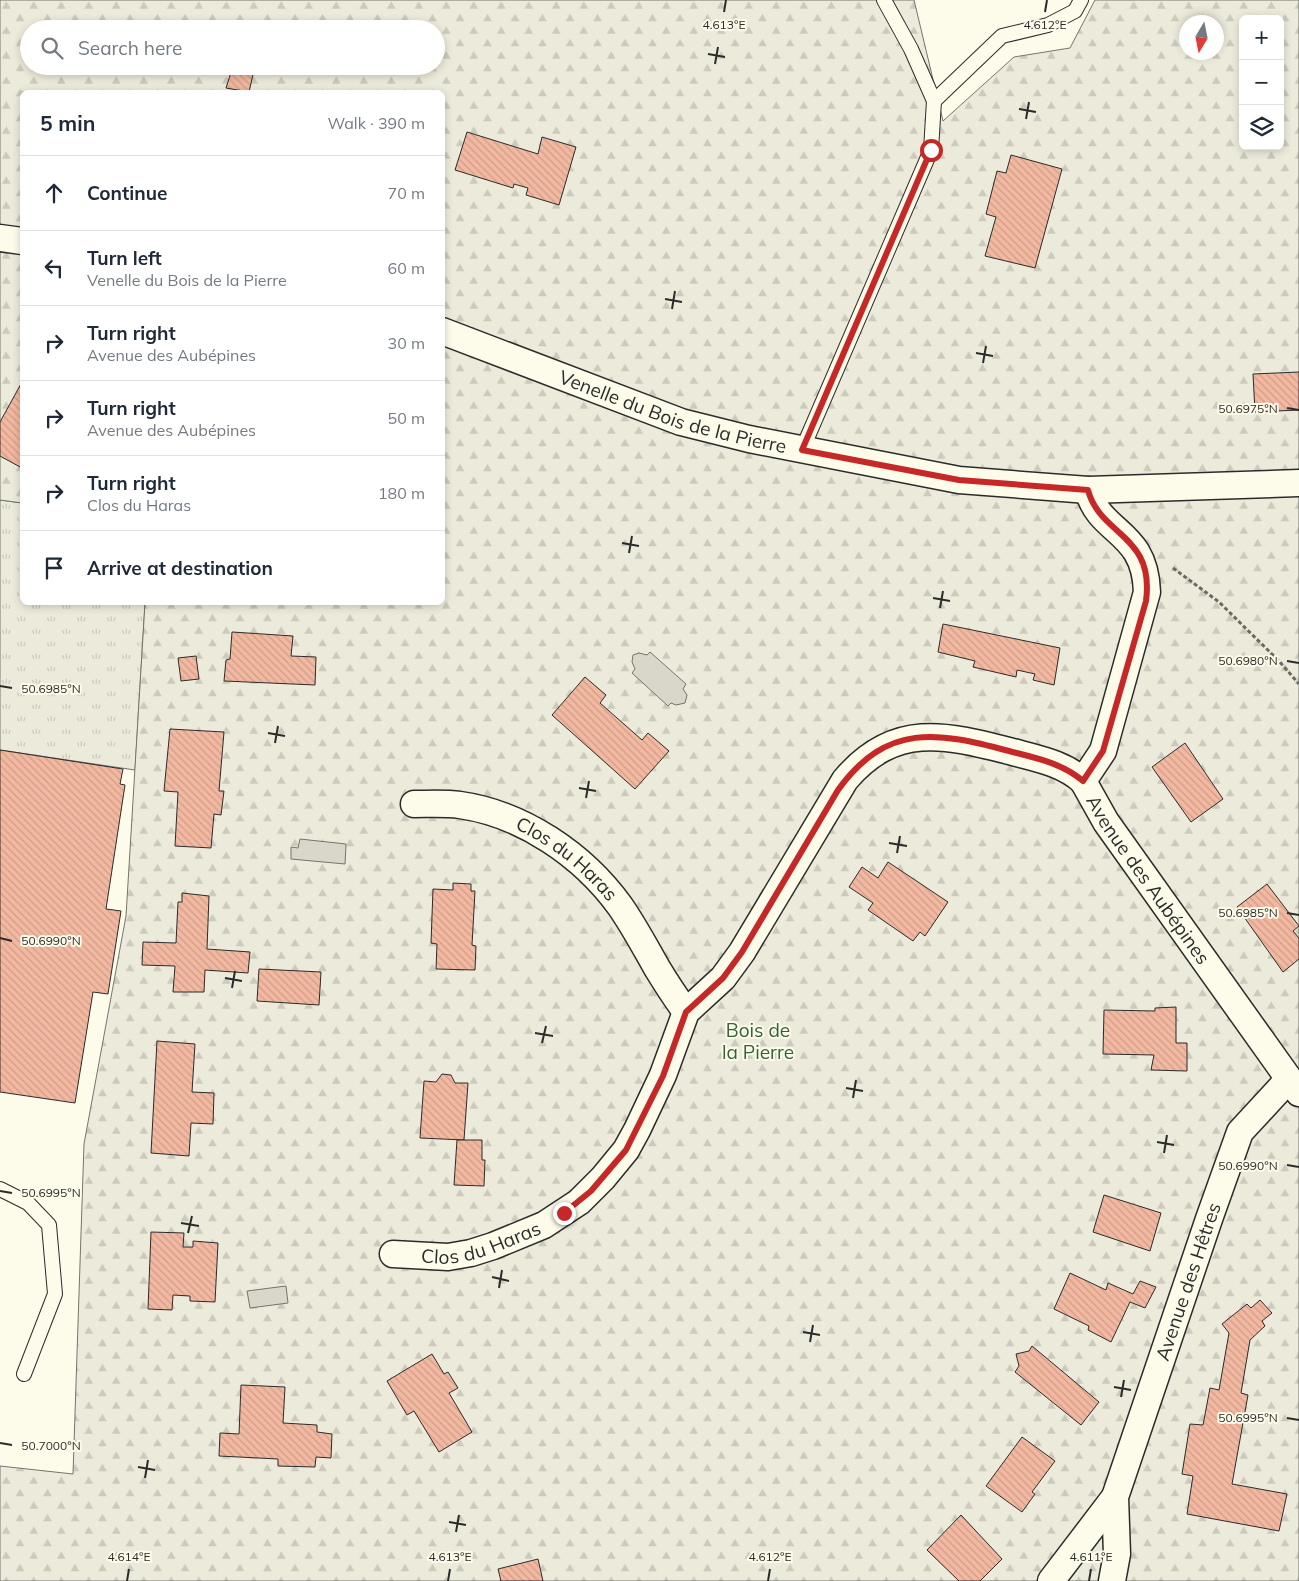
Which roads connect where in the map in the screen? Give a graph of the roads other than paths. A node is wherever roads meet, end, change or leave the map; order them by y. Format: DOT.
graph roads {
  1 [pos="884,0"];
  2 [pos="1080,0"];
  3 [pos="934,101"];
  4 [pos="0,238"];
  5 [pos="20,241"];
  6 [pos="445,332"];
  7 [pos="802,450"];
  8 [pos="1299,483"];
  9 [pos="1088,490"];
  10 [pos="1083,781"];
  11 [pos="414,804"];
  12 [pos="686,1012"];
  13 [pos="1293,1087"];
  14 [pos="0,1189"];
  15 [pos="394,1254"];
  16 [pos="24,1374"];
  17 [pos="1115,1497"];
  18 [pos="1051,1581"];
  19 [pos="1112,1581"];
  1 -- 3 [label="lane"];
  2 -- 3 [label="lane"];
  3 -- 7 [label="lane"];
  4 -- 5 [label="street"];
  6 -- 7 [label="street, Venelle du Bois de la Pierre"];
  7 -- 9 [label="street, Venelle du Bois de la Pierre"];
  8 -- 9 [label="street, Venelle du Bois de la Pierre"];
  9 -- 10 [label="street, Avenue des Aubépines"];
  10 -- 12 [label="street, Clos du Haras"];
  10 -- 13 [label="street, Avenue des Aubépines"];
  11 -- 12 [label="street, Clos du Haras"];
  12 -- 15 [label="street, Clos du Haras"];
  13 -- 17 [label="street, Avenue des Hêtres"];
  14 -- 16 [label="lane"];
  17 -- 18 [label="street, Avenue des Hêtres"];
  17 -- 19 [label="street, Avenue des Hêtres"];
}
